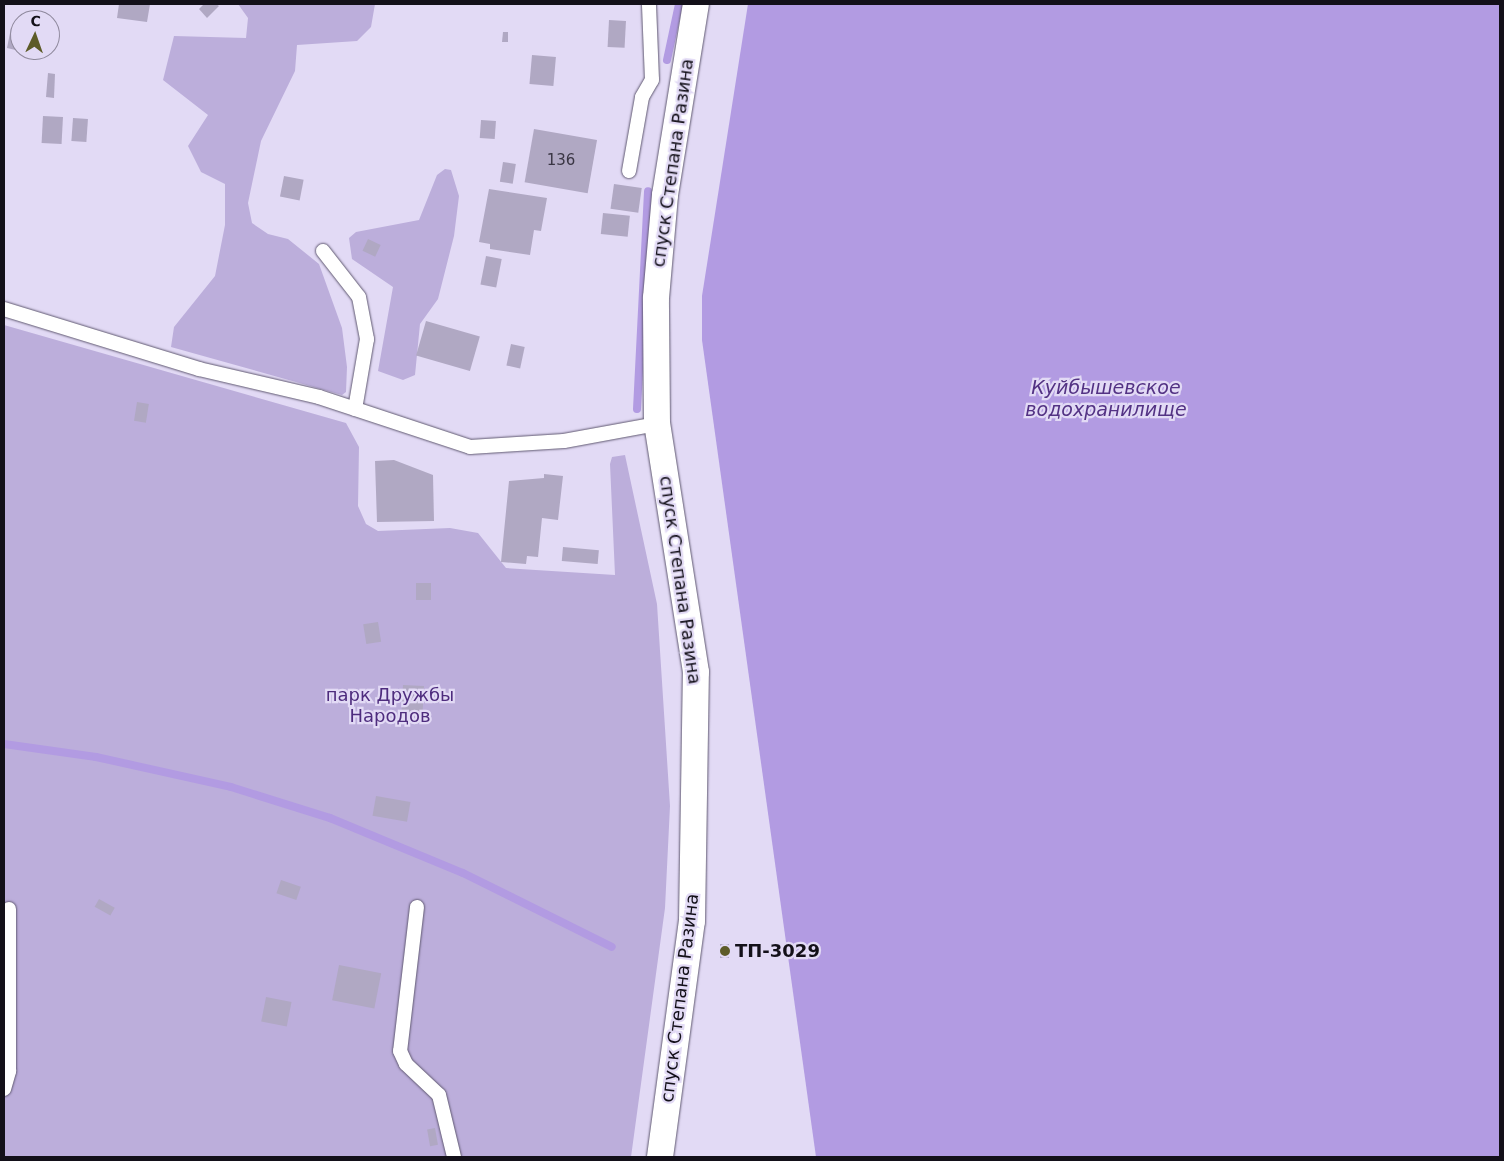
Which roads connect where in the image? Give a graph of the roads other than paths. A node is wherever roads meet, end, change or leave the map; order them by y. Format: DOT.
graph roads {
  1 [pos="649,4"];
  2 [pos="696,4"];
  3 [pos="629,171"];
  4 [pos="323,251"];
  5 [pos="4,310"];
  6 [pos="355,409"];
  7 [pos="657,424"];
  8 [pos="417,907"];
  9 [pos="9,909"];
  10 [pos="4,1089"];
  11 [pos="454,1157"];
  12 [pos="660,1157"];
  1 -- 3 [label="lane"];
  2 -- 7 [label="street, спуск Степана Разина"];
  4 -- 6 [label="lane"];
  5 -- 6 [label="lane"];
  6 -- 7 [label="lane"];
  7 -- 12 [label="street, спуск Степана Разина"];
  8 -- 11 [label="lane"];
  9 -- 10 [label="lane"];
}
